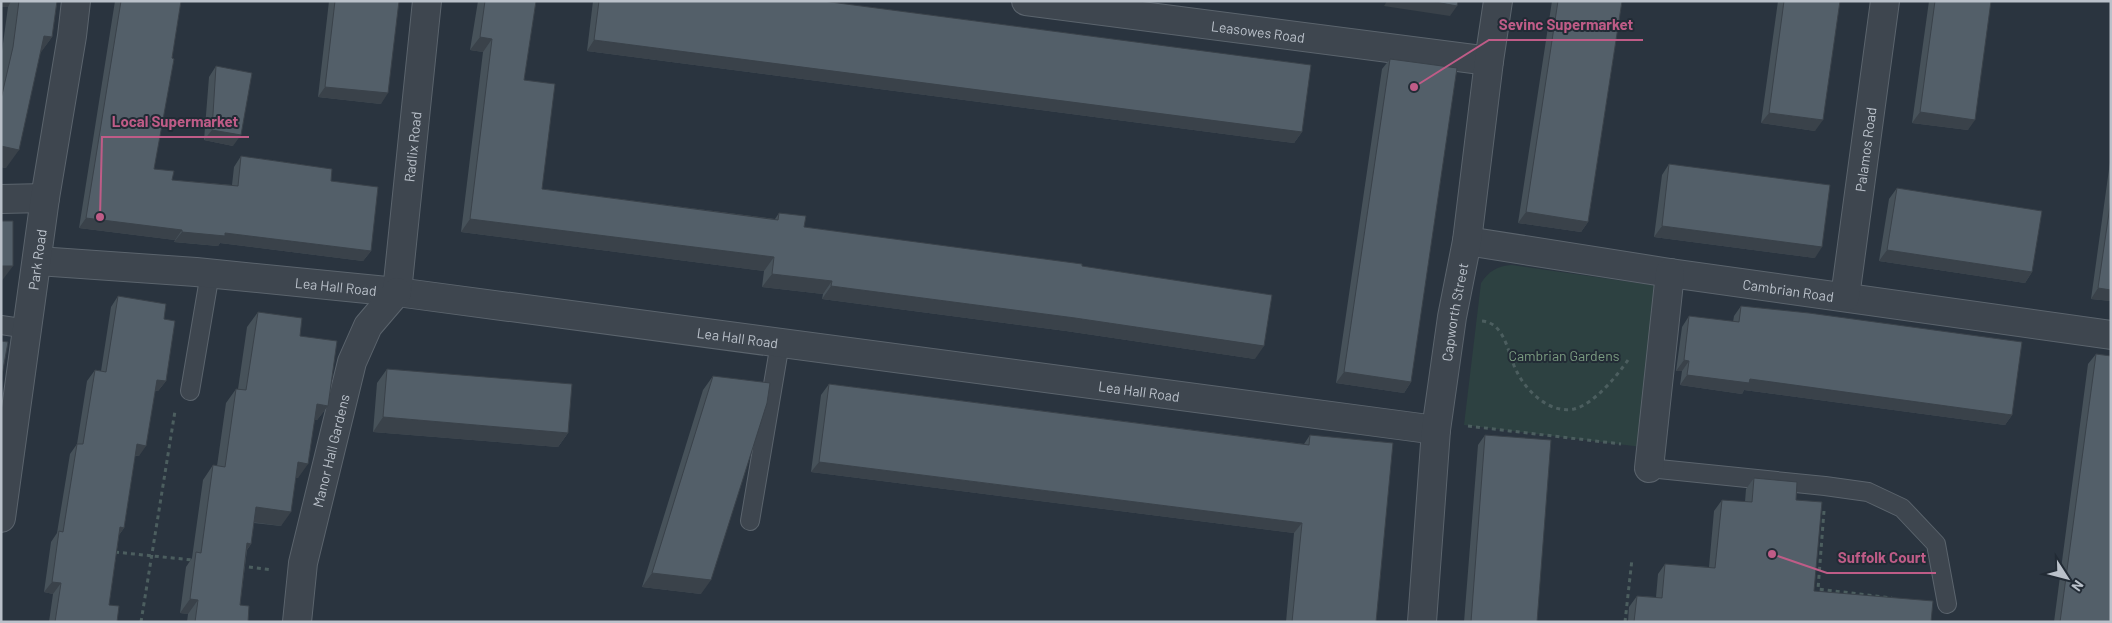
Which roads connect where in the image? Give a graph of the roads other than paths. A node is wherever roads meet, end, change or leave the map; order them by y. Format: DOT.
graph roads {
  1 [pos="76,1"];
  2 [pos="427,1"];
  3 [pos="1026,1"];
  4 [pos="1498,1"];
  5 [pos="1885,1"];
  6 [pos="1489,61"];
  7 [pos="45,198"];
  8 [pos="1,199"];
  9 [pos="1467,241"];
  10 [pos="38,261"];
  11 [pos="210,273"];
  12 [pos="1670,273"];
  13 [pos="397,292"];
  14 [pos="1845,297"];
  15 [pos="1,325"];
  16 [pos="28,329"];
  17 [pos="2111,335"];
  18 [pos="780,343"];
  19 [pos="191,387"];
  20 [pos="1438,424"];
  21 [pos="1649,468"];
  22 [pos="1,518"];
  23 [pos="750,521"];
  24 [pos="1947,604"];
  25 [pos="296,622"];
  26 [pos="1422,622"];
  1 -- 7 [label="street, Park Road"];
  2 -- 13 [label="street, Radlix Road"];
  3 -- 6 [label="street, Leasowes Road"];
  4 -- 6 [label="street, Capworth Street"];
  5 -- 14 [label="street, Palamos Road"];
  6 -- 9 [label="street, Capworth Street"];
  7 -- 8 [label="street"];
  7 -- 10 [label="street, Park Road"];
  9 -- 12 [label="street, Cambrian Road"];
  9 -- 20 [label="street, Capworth Street"];
  10 -- 11 [label="street, Lea Hall Road"];
  10 -- 16 [label="street, Park Road"];
  11 -- 13 [label="street, Lea Hall Road"];
  11 -- 19 [label="lane"];
  12 -- 14 [label="street, Cambrian Road"];
  12 -- 21 [label="street"];
  13 -- 18 [label="street, Lea Hall Road"];
  13 -- 25 [label="street, Manor Hall Gardens"];
  14 -- 17 [label="street, Cambrian Road"];
  15 -- 16 [label="lane"];
  16 -- 22 [label="street, Park Road"];
  18 -- 20 [label="street, Lea Hall Road"];
  18 -- 23 [label="lane"];
  20 -- 26 [label="street, Capworth Street"];
  21 -- 24 [label="lane"];
}
